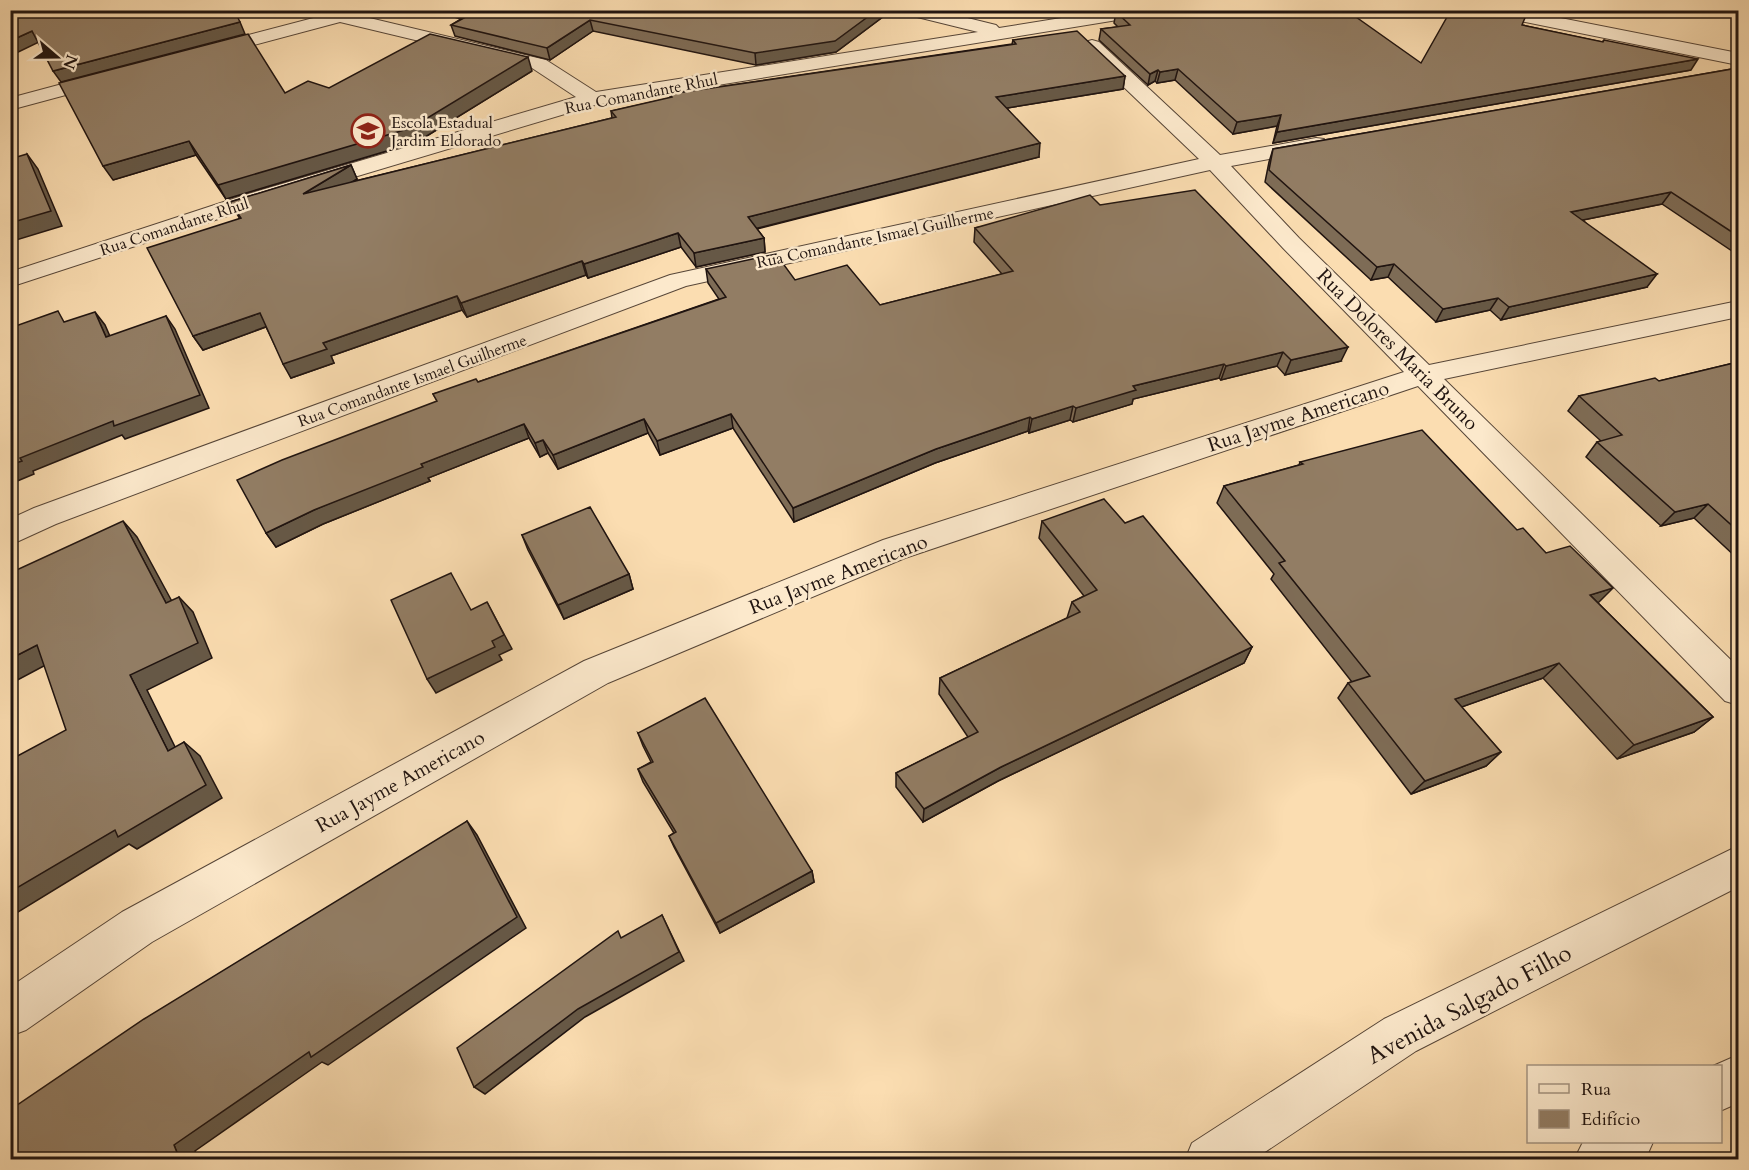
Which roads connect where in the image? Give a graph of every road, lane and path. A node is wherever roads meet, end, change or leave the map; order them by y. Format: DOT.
graph roads {
  1 [pos="306,10"];
  2 [pos="911,10"];
  3 [pos="1148,10"];
  4 [pos="1490,10"];
  5 [pos="348,13"];
  6 [pos="1061,17"];
  7 [pos="1007,33"];
  8 [pos="193,55"];
  9 [pos="1738,59"];
  10 [pos="1738,70"];
  11 [pos="124,73"];
  12 [pos="1704,76"];
  13 [pos="592,99"];
  14 [pos="10,104"];
  15 [pos="1343,140"];
  16 [pos="1215,162"];
  17 [pos="10,280"];
  18 [pos="1738,309"];
  19 [pos="1423,375"];
  20 [pos="10,533"];
  21 [pos="1738,690"];
  22 [pos="1738,866"];
  23 [pos="10,1014"];
  24 [pos="1738,1078"];
  25 [pos="1722,1087"];
  26 [pos="1627,1143"];
  27 [pos="1209,1160"];
  28 [pos="1598,1160"];
  1 -- 5 [label="street"];
  2 -- 7 [label="street"];
  3 -- 6 [label="street, Rua Comandante Rhul"];
  4 -- 9 [label="street"];
  5 -- 8 [label="street"];
  5 -- 13 [label="street"];
  6 -- 7 [label="street, Rua Comandante Rhul"];
  6 -- 16 [label="street, Rua Dolores Maria Bruno"];
  7 -- 13 [label="street, Rua Comandante Rhul"];
  10 -- 12 [label="street"];
  11 -- 14 [label="street"];
  13 -- 17 [label="street, Rua Comandante Rhul"];
  15 -- 16 [label="street, Rua Comandante Ismael Guilherme"];
  16 -- 19 [label="street, Rua Dolores Maria Bruno"];
  16 -- 20 [label="street, Rua Comandante Ismael Guilherme"];
  18 -- 19 [label="street, Rua Jayme Americano"];
  19 -- 21 [label="street, Rua Dolores Maria Bruno"];
  19 -- 23 [label="street, Rua Jayme Americano"];
  22 -- 27 [label="street, Avenida Salgado Filho"];
  24 -- 25 [label="street"];
  26 -- 28 [label="street"];
}
